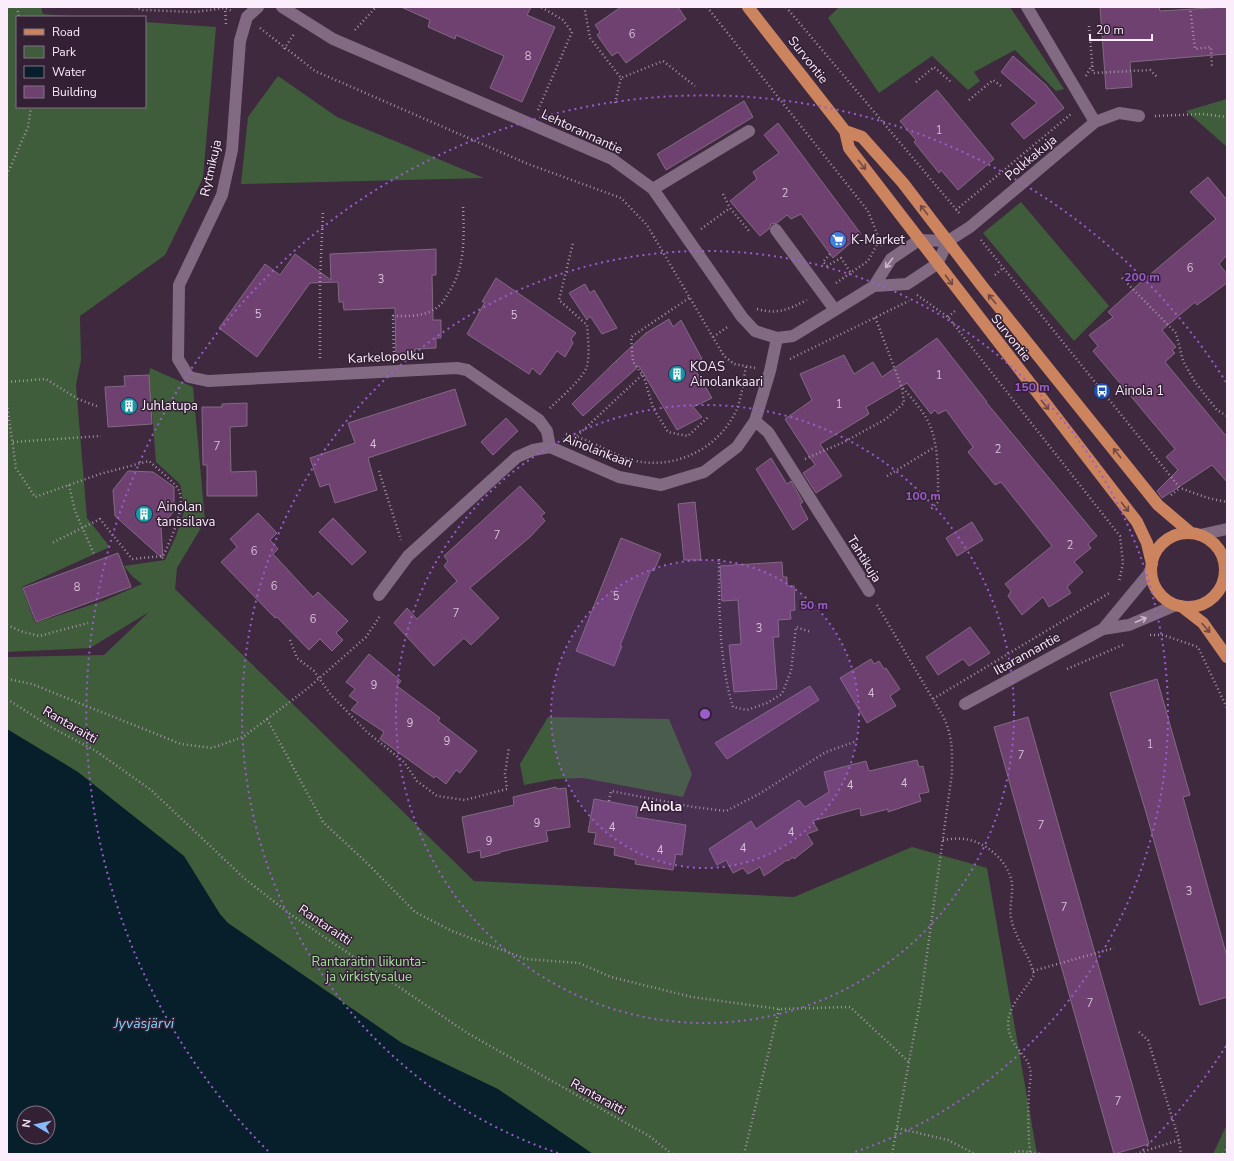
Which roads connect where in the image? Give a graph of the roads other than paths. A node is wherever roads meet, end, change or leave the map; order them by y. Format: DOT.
graph roads {
  1 [pos="258,7"];
  2 [pos="282,7"];
  3 [pos="748,7"];
  4 [pos="1027,7"];
  5 [pos="1139,116"];
  6 [pos="1095,122"];
  7 [pos="749,131"];
  8 [pos="845,131"];
  9 [pos="654,189"];
  10 [pos="776,230"];
  11 [pos="919,240"];
  12 [pos="948,241"];
  13 [pos="937,264"];
  14 [pos="874,286"];
  15 [pos="835,310"];
  16 [pos="776,338"];
  17 [pos="190,377"];
  18 [pos="755,421"];
  19 [pos="550,448"];
  20 [pos="1227,529"];
  21 [pos="1195,534"];
  22 [pos="1151,568"];
  23 [pos="1225,572"];
  24 [pos="868,591"];
  25 [pos="1227,591"];
  26 [pos="379,595"];
  27 [pos="1179,606"];
  28 [pos="1103,629"];
  29 [pos="1227,657"];
  30 [pos="965,704"];
  1 -- 17 [label="street, Rytmikuja"];
  2 -- 9 [label="street, Lehtorannantie"];
  3 -- 8 [label="main road, Survontie"];
  4 -- 6 [label="street"];
  5 -- 6 [label="street, Polkkakuja"];
  6 -- 12 [label="street, Polkkakuja"];
  7 -- 9 [label="street"];
  8 -- 11 [label="main road, Survontie, one-way"];
  12 -- 8 [label="main road, Survontie, one-way"];
  9 -- 16 [label="street, Lehtorannantie"];
  10 -- 15 [label="street"];
  11 -- 12 [label="street"];
  11 -- 13 [label="main road, Survontie"];
  11 -- 14 [label="street, Lehtorannantie, one-way"];
  12 -- 13 [label="street"];
  21 -- 12 [label="main road, Survontie, one-way"];
  13 -- 14 [label="street, Lehtorannantie"];
  13 -- 22 [label="main road, Survontie, one-way"];
  14 -- 15 [label="street, Lehtorannantie"];
  15 -- 16 [label="street, Lehtorannantie"];
  16 -- 18 [label="street, Ainolankaari"];
  17 -- 19 [label="street, Karkelopolku"];
  18 -- 19 [label="street, Ainolankaari"];
  18 -- 24 [label="street, Tahtikuja"];
  19 -- 26 [label="street, Ainolankaari"];
  20 -- 21 [label="street"];
  21 -- 22 [label="main road"];
  21 -- 23 [label="main road"];
  22 -- 27 [label="main road"];
  22 -- 28 [label="street, Iltarannantie"];
  23 -- 25 [label="main road"];
  23 -- 27 [label="main road"];
  28 -- 27 [label="street, Iltarannantie, one-way"];
  27 -- 29 [label="main road, one-way"];
  28 -- 30 [label="street, Iltarannantie"];
}
